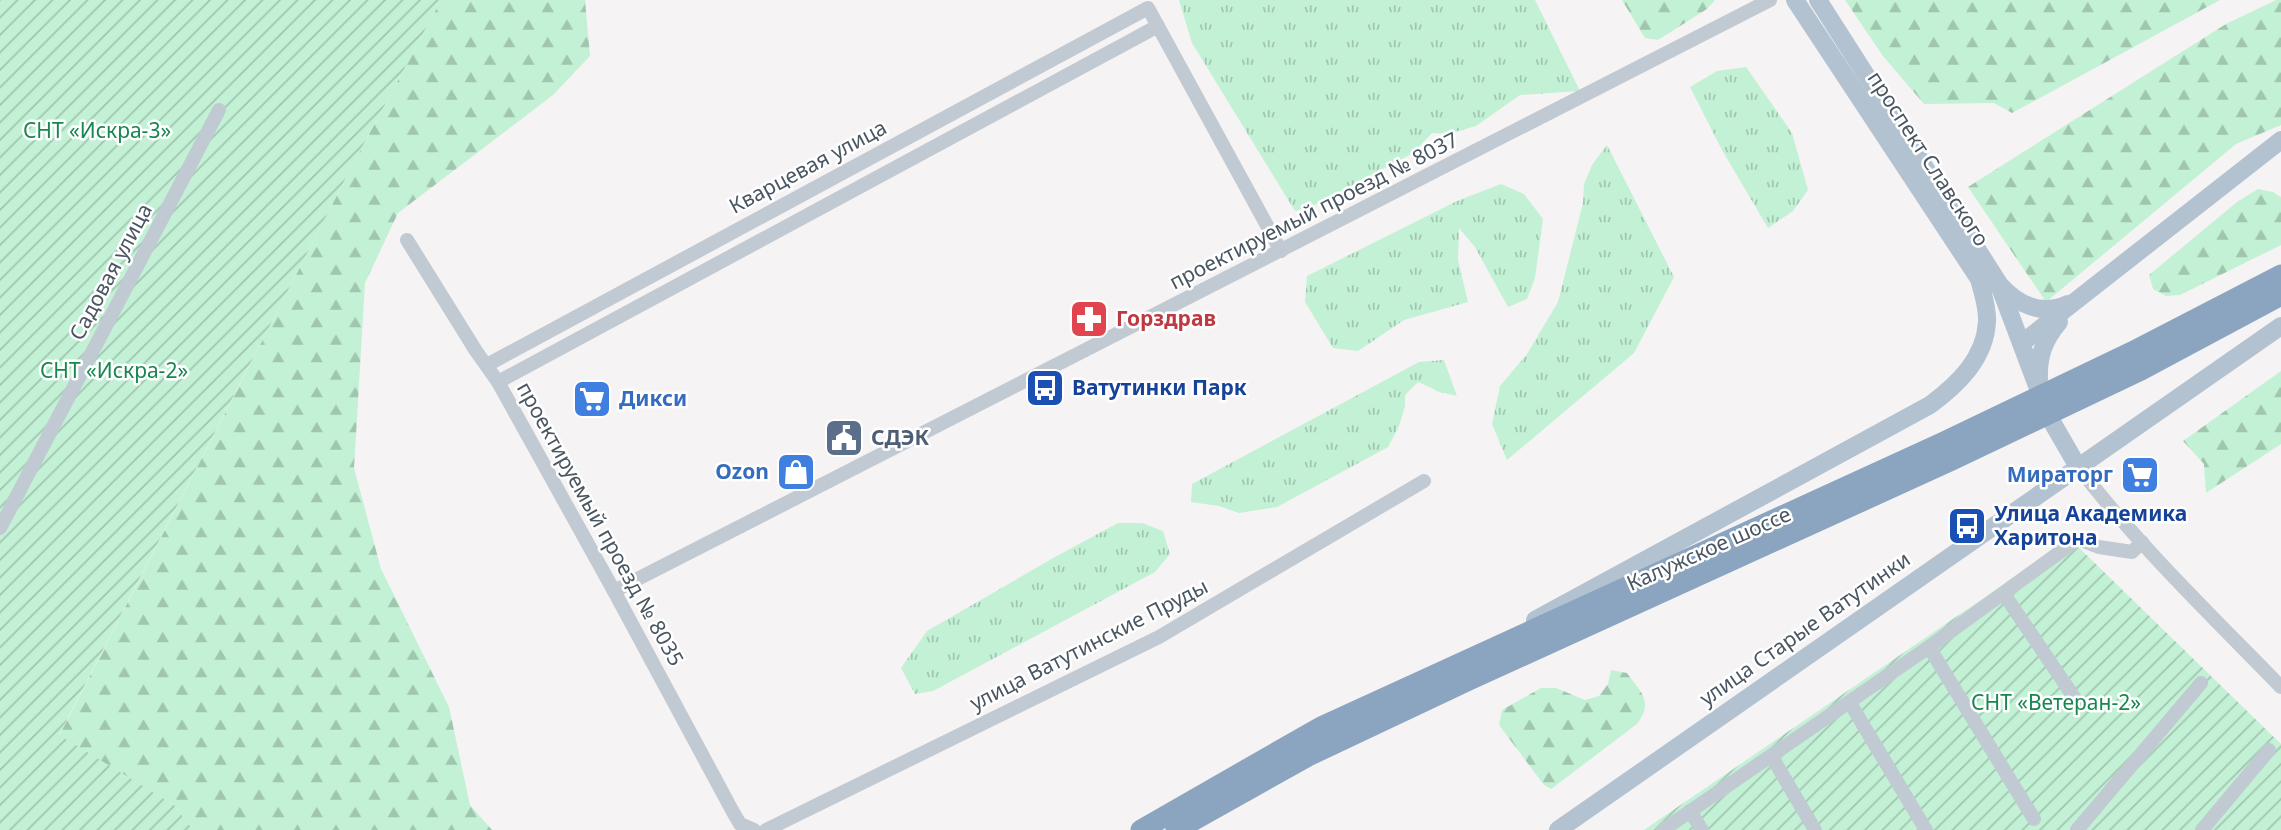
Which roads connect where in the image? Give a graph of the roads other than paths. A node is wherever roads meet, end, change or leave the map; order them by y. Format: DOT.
graph roads {
  1 [pos="1770,0"];
  2 [pos="1796,0"];
  3 [pos="1818,0"];
  4 [pos="1158,26"];
  5 [pos="219,110"];
  6 [pos="2281,140"];
  7 [pos="2281,152"];
  8 [pos="2256,159"];
  9 [pos="407,240"];
  10 [pos="1281,251"];
  11 [pos="2281,275"];
  12 [pos="1979,278"];
  13 [pos="1998,282"];
  14 [pos="2281,295"];
  15 [pos="2081,298"];
  16 [pos="2281,326"];
  17 [pos="2021,343"];
  18 [pos="2137,361"];
  19 [pos="488,365"];
  20 [pos="498,382"];
  21 [pos="2041,393"];
  22 [pos="1948,451"];
  23 [pos="2078,467"];
  24 [pos="1424,481"];
  25 [pos="0,528"];
  26 [pos="2142,542"];
  27 [pos="614,591"];
  28 [pos="2004,594"];
  29 [pos="1928,648"];
  30 [pos="1464,661"];
  31 [pos="2201,683"];
  32 [pos="2281,687"];
  33 [pos="1850,702"];
  34 [pos="2080,706"];
  35 [pos="2269,750"];
  36 [pos="1772,757"];
  37 [pos="1690,811"];
  38 [pos="2034,819"];
  39 [pos="752,830"];
  40 [pos="766,830"];
  41 [pos="1141,830"];
  42 [pos="1176,830"];
  43 [pos="1558,830"];
  44 [pos="1663,830"];
  45 [pos="1702,830"];
  46 [pos="1815,830"];
  47 [pos="1926,830"];
  48 [pos="2077,830"];
  49 [pos="2202,830"];
  1 -- 10 [label="street, проектируемый проезд № 8037"];
  2 -- 12 [label="main road, проспект Славского"];
  3 -- 13 [label="main road, проспект Славского"];
  4 -- 10 [label="street"];
  4 -- 19 [label="street, Кварцевая улица"];
  4 -- 20 [label="street, Кварцевая улица"];
  5 -- 25 [label="street, Садовая улица"];
  6 -- 8 [label="main road"];
  7 -- 8 [label="main road"];
  8 -- 15 [label="main road"];
  9 -- 19 [label="street, проектируемый проезд № 8035"];
  10 -- 27 [label="street, проектируемый проезд № 8037"];
  11 -- 18 [label="highway, Калужское шоссе"];
  12 -- 17 [label="main road, проспект Славского"];
  12 -- 30 [label="main road"];
  13 -- 15 [label="main road"];
  13 -- 17 [label="main road, проспект Славского"];
  14 -- 18 [label="highway, Калужское шоссе"];
  15 -- 17 [label="main road"];
  15 -- 21 [label="main road"];
  16 -- 23 [label="main road"];
  17 -- 21 [label="main road, проспект Славского"];
  18 -- 22 [label="highway, Калужское шоссе"];
  19 -- 20 [label="street, проектируемый проезд № 8035"];
  20 -- 27 [label="street, проектируемый проезд № 8035"];
  21 -- 23 [label="main road, проспект Славского"];
  22 -- 30 [label="highway, Калужское шоссе"];
  22 -- 42 [label="highway, Калужское шоссе"];
  23 -- 26 [label="street"];
  23 -- 43 [label="main road, улица Старые Ватутинки"];
  24 -- 40 [label="street, улица Ватутинские Пруды"];
  26 -- 28 [label="street"];
  26 -- 32 [label="street"];
  27 -- 39 [label="street, проектируемый проезд № 8035"];
  28 -- 29 [label="street"];
  28 -- 34 [label="street"];
  29 -- 33 [label="street"];
  29 -- 38 [label="street"];
  30 -- 41 [label="highway, Калужское шоссе"];
  31 -- 48 [label="street"];
  33 -- 36 [label="street"];
  33 -- 47 [label="street"];
  35 -- 49 [label="street"];
  36 -- 37 [label="street"];
  36 -- 46 [label="street"];
  37 -- 44 [label="street"];
  37 -- 45 [label="street"];
}
